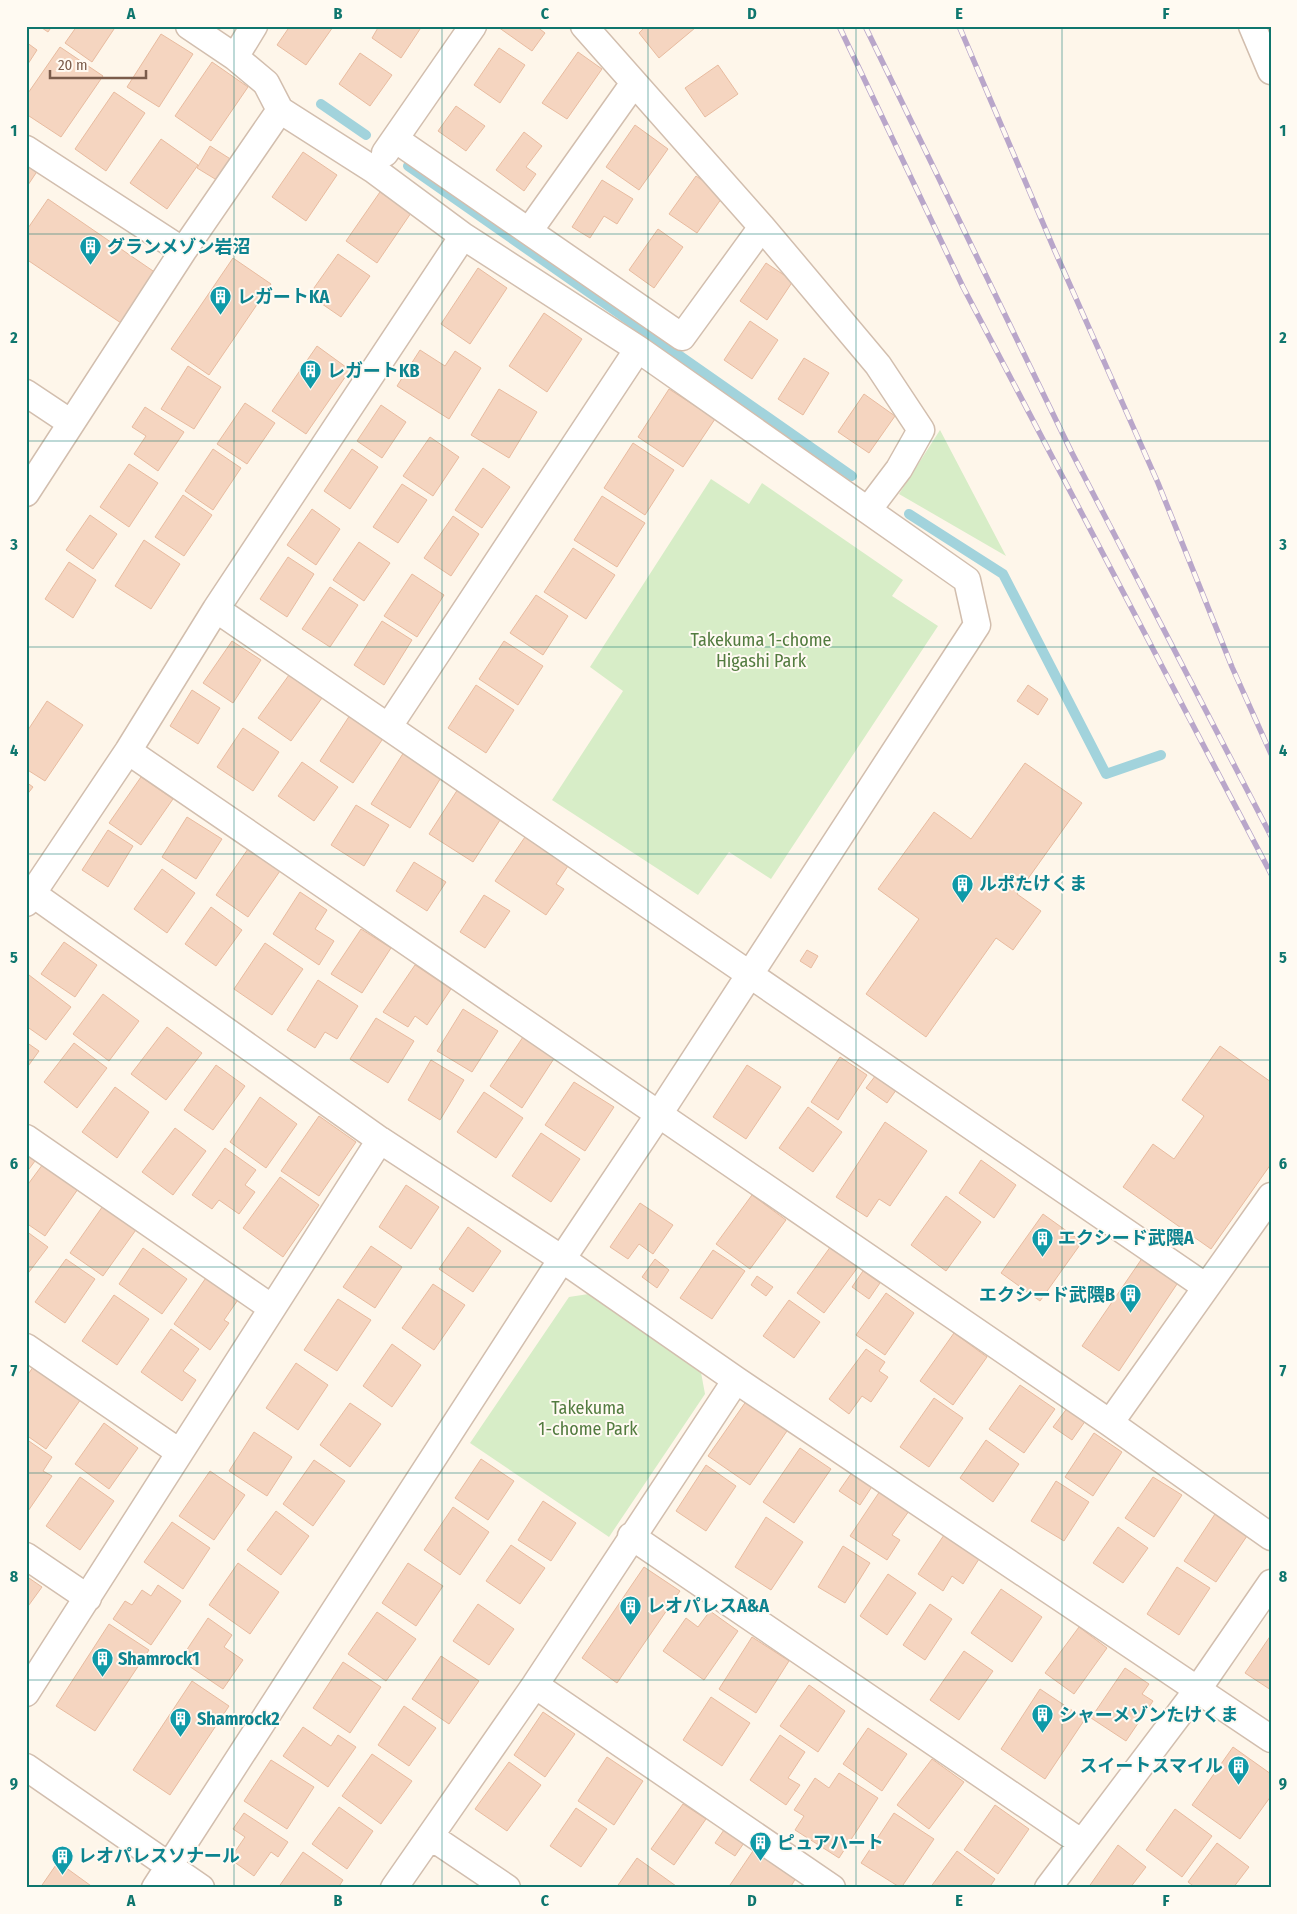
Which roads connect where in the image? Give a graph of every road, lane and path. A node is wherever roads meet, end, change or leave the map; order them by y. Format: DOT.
graph roads {
  1 [pos="189,26"];
  2 [pos="254,26"];
  3 [pos="473,26"];
  4 [pos="584,26"];
  5 [pos="1252,26"];
  6 [pos="235,57"];
  7 [pos="1271,71"];
  8 [pos="634,83"];
  9 [pos="280,110"];
  10 [pos="395,139"];
  11 [pos="26,149"];
  12 [pos="374,170"];
  13 [pos="762,227"];
  14 [pos="529,231"];
  15 [pos="463,236"];
  16 [pos="183,251"];
  17 [pos="638,349"];
  18 [pos="26,393"];
  19 [pos="71,423"];
  20 [pos="26,493"];
  21 [pos="868,510"];
  22 [pos="216,609"];
  23 [pos="389,726"];
  24 [pos="128,751"];
  25 [pos="28,895"];
  26 [pos="749,975"];
  27 [pos="659,1114"];
  28 [pos="26,1138"];
  29 [pos="380,1140"];
  30 [pos="1271,1196"];
  31 [pos="562,1258"];
  32 [pos="1206,1287"];
  33 [pos="272,1308"];
  34 [pos="26,1347"];
  35 [pos="736,1380"];
  36 [pos="1110,1423"];
  37 [pos="179,1452"];
  38 [pos="631,1536"];
  39 [pos="1271,1537"];
  40 [pos="26,1556"];
  41 [pos="1271,1583"];
  42 [pos="88,1598"];
  43 [pos="535,1685"];
  44 [pos="1198,1689"];
  45 [pos="26,1693"];
  46 [pos="1271,1739"];
  47 [pos="26,1767"];
  48 [pos="430,1836"];
  49 [pos="1082,1843"];
  50 [pos="170,1866"];
  51 [pos="155,1888"];
  52 [pos="201,1888"];
  53 [pos="394,1888"];
  54 [pos="508,1888"];
  55 [pos="832,1888"];
  56 [pos="1048,1888"];
  1 -- 6 [label="street"];
  2 -- 6 [label="street"];
  3 -- 10 [label="street"];
  4 -- 8 [label="street"];
  5 -- 7 [label="street"];
  6 -- 9 [label="street"];
  8 -- 13 [label="street"];
  8 -- 14 [label="street"];
  9 -- 12 [label="street"];
  9 -- 16 [label="street"];
  10 -- 12 [label="street"];
  10 -- 14 [label="street"];
  11 -- 16 [label="street"];
  12 -- 15 [label="street"];
  13 -- 14 [label="street"];
  13 -- 21 [label="street"];
  15 -- 17 [label="street"];
  15 -- 22 [label="street"];
  16 -- 19 [label="street"];
  17 -- 21 [label="street"];
  17 -- 23 [label="street"];
  18 -- 19 [label="street"];
  19 -- 20 [label="street"];
  21 -- 26 [label="street"];
  22 -- 23 [label="street"];
  22 -- 24 [label="street"];
  23 -- 26 [label="street"];
  24 -- 25 [label="street"];
  24 -- 27 [label="street"];
  25 -- 29 [label="street"];
  26 -- 27 [label="street"];
  26 -- 32 [label="street"];
  27 -- 31 [label="street"];
  27 -- 36 [label="street"];
  28 -- 33 [label="street"];
  29 -- 31 [label="street"];
  29 -- 33 [label="street"];
  30 -- 32 [label="street"];
  31 -- 35 [label="street"];
  31 -- 50 [label="street"];
  32 -- 36 [label="street"];
  33 -- 37 [label="street"];
  34 -- 37 [label="street"];
  35 -- 38 [label="street"];
  35 -- 44 [label="street"];
  36 -- 39 [label="street"];
  37 -- 42 [label="street"];
  38 -- 43 [label="street"];
  38 -- 49 [label="street"];
  40 -- 42 [label="street"];
  41 -- 44 [label="street"];
  42 -- 45 [label="street"];
  43 -- 48 [label="street"];
  43 -- 55 [label="street"];
  44 -- 46 [label="street"];
  44 -- 49 [label="street"];
  47 -- 50 [label="street"];
  48 -- 53 [label="street"];
  48 -- 54 [label="street"];
  49 -- 56 [label="street"];
  50 -- 51 [label="street"];
  50 -- 52 [label="street"];
}
